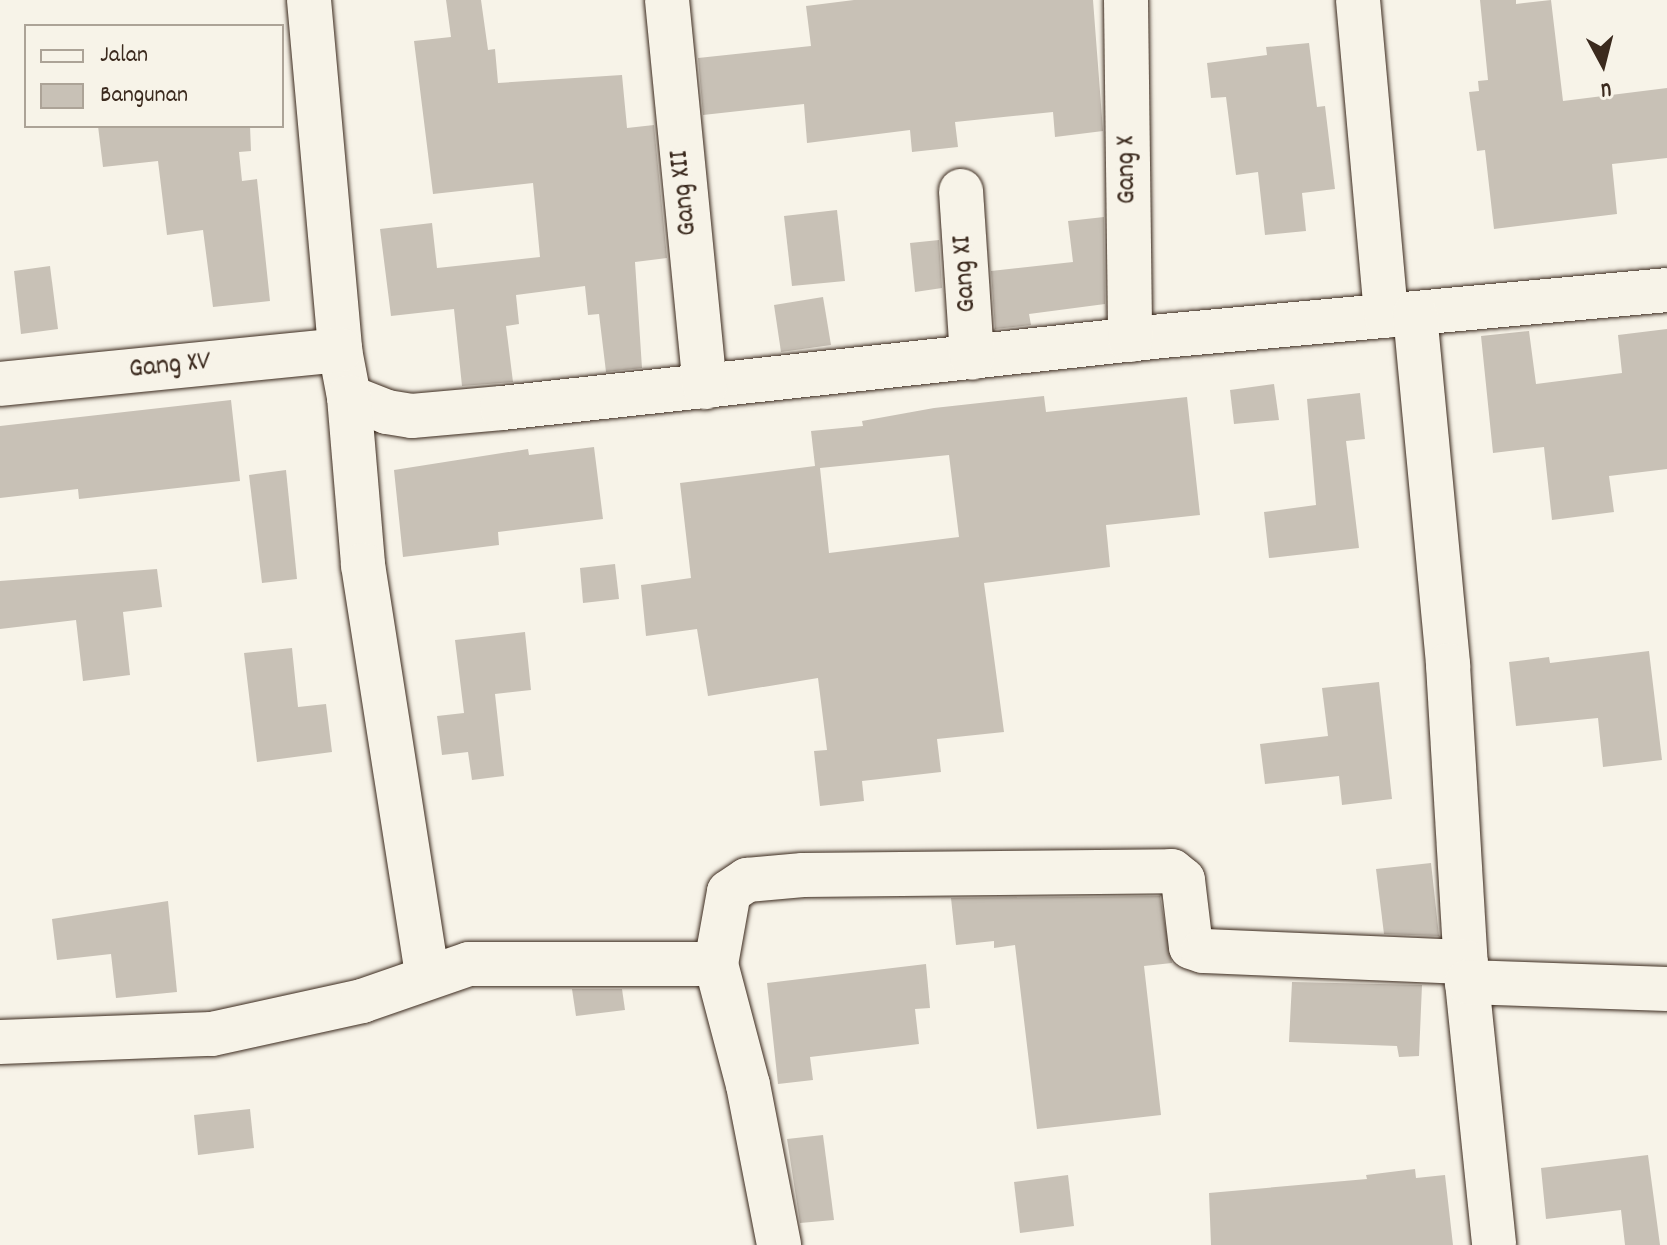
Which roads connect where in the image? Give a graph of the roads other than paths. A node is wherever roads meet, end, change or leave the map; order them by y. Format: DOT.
graph roads {
  1 [pos="309,0"];
  2 [pos="667,0"];
  3 [pos="1126,0"];
  4 [pos="1358,0"];
  5 [pos="961,191"];
  6 [pos="1667,290"];
  7 [pos="1401,315"];
  8 [pos="1130,340"];
  9 [pos="340,350"];
  10 [pos="972,358"];
  11 [pos="0,384"];
  12 [pos="705,387"];
  13 [pos="349,397"];
  14 [pos="716,964"];
  15 [pos="1467,972"];
  16 [pos="427,976"];
  17 [pos="1667,989"];
  18 [pos="0,1042"];
  19 [pos="779,1245"];
  20 [pos="1494,1245"];
  1 -- 9 [label="street"];
  2 -- 12 [label="street, Gang XII"];
  3 -- 8 [label="street, Gang X"];
  4 -- 7 [label="street"];
  5 -- 10 [label="street, Gang XI"];
  6 -- 7 [label="street"];
  7 -- 8 [label="street"];
  7 -- 15 [label="street"];
  8 -- 10 [label="street"];
  9 -- 11 [label="street, Gang XV"];
  9 -- 13 [label="street"];
  10 -- 12 [label="street"];
  12 -- 13 [label="street"];
  13 -- 16 [label="street"];
  14 -- 15 [label="street"];
  14 -- 16 [label="street"];
  14 -- 19 [label="street"];
  15 -- 17 [label="street"];
  15 -- 20 [label="street"];
  16 -- 18 [label="street"];
}
